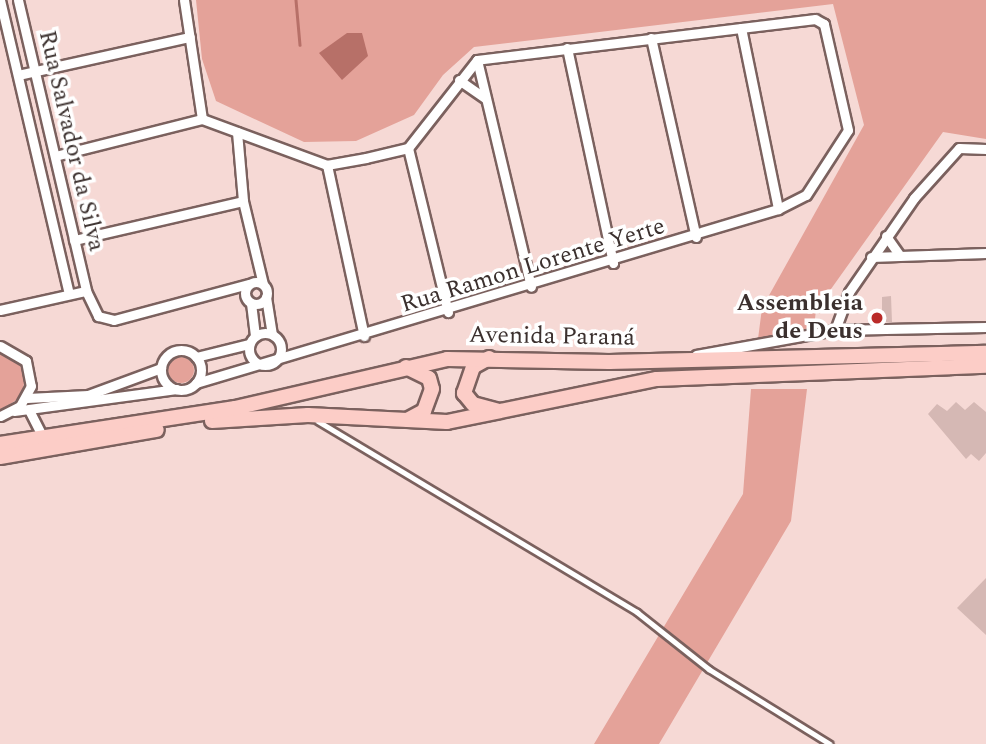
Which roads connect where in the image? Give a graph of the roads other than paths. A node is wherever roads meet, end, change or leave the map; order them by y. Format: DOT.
graph roads {
  1 [pos="0,0"];
  2 [pos="18,0"];
  3 [pos="184,0"];
  4 [pos="741,29"];
  5 [pos="190,37"];
  6 [pos="651,38"];
  7 [pos="10,44"];
  8 [pos="0,46"];
  9 [pos="567,47"];
  10 [pos="477,60"];
  11 [pos="34,71"];
  12 [pos="18,75"];
  13 [pos="459,80"];
  14 [pos="472,86"];
  15 [pos="451,96"];
  16 [pos="487,100"];
  17 [pos="202,119"];
  18 [pos="237,132"];
  19 [pos="408,148"];
  20 [pos="986,149"];
  21 [pos="55,156"];
  22 [pos="327,165"];
  23 [pos="243,201"];
  24 [pos="778,209"];
  25 [pos="886,236"];
  26 [pos="696,237"];
  27 [pos="74,240"];
  28 [pos="986,253"];
  29 [pos="256,256"];
  30 [pos="900,256"];
  31 [pos="871,257"];
  32 [pos="613,263"];
  33 [pos="251,283"];
  34 [pos="263,284"];
  35 [pos="531,287"];
  36 [pos="86,291"];
  37 [pos="69,294"];
  38 [pos="218,296"];
  39 [pos="266,297"];
  40 [pos="248,301"];
  41 [pos="0,310"];
  42 [pos="448,313"];
  43 [pos="986,327"];
  44 [pos="835,330"];
  45 [pos="272,334"];
  46 [pos="255,335"];
  47 [pos="364,336"];
  48 [pos="249,344"];
  49 [pos="0,345"];
  50 [pos="986,353"];
  51 [pos="493,355"];
  52 [pos="196,357"];
  53 [pos="672,360"];
  54 [pos="268,365"];
  55 [pos="400,365"];
  56 [pos="986,366"];
  57 [pos="161,368"];
  58 [pos="195,383"];
  59 [pos="177,389"];
  60 [pos="26,399"];
  61 [pos="14,411"];
  62 [pos="30,413"];
  63 [pos="509,413"];
  64 [pos="308,415"];
  65 [pos="0,416"];
  66 [pos="399,423"];
  67 [pos="43,436"];
  68 [pos="0,444"];
  69 [pos="0,457"];
  70 [pos="830,744"];
  1 -- 7 [label="street"];
  2 -- 11 [label="street, Rua Salvador da Silva"];
  3 -- 5 [label="street"];
  4 -- 6 [label="street"];
  4 -- 24 [label="street"];
  4 -- 24 [label="street, Rua Ramon Lorente Yerte"];
  5 -- 11 [label="street"];
  5 -- 17 [label="street"];
  6 -- 9 [label="street"];
  6 -- 26 [label="street"];
  7 -- 8 [label="street"];
  7 -- 12 [label="street"];
  9 -- 10 [label="street"];
  9 -- 32 [label="street"];
  10 -- 13 [label="street"];
  10 -- 16 [label="street"];
  11 -- 12 [label="street"];
  11 -- 21 [label="street, Rua Salvador da Silva"];
  12 -- 37 [label="street"];
  13 -- 14 [label="street"];
  13 -- 15 [label="street"];
  14 -- 15 [label="street"];
  14 -- 16 [label="street"];
  15 -- 19 [label="street"];
  16 -- 35 [label="street"];
  17 -- 18 [label="street"];
  17 -- 21 [label="street"];
  18 -- 22 [label="street"];
  18 -- 23 [label="street"];
  19 -- 22 [label="street"];
  19 -- 42 [label="street"];
  20 -- 25 [label="street"];
  21 -- 27 [label="street, Rua Salvador da Silva"];
  22 -- 47 [label="street"];
  23 -- 27 [label="street"];
  23 -- 29 [label="street"];
  24 -- 26 [label="street, Rua Ramon Lorente Yerte"];
  25 -- 30 [label="street"];
  25 -- 31 [label="street"];
  26 -- 32 [label="street, Rua Ramon Lorente Yerte"];
  27 -- 36 [label="street, Rua Salvador da Silva"];
  28 -- 30 [label="street"];
  29 -- 33 [label="street"];
  29 -- 34 [label="street"];
  30 -- 31 [label="street"];
  31 -- 44 [label="street"];
  32 -- 35 [label="street, Rua Ramon Lorente Yerte"];
  33 -- 34 [label="street"];
  33 -- 38 [label="street"];
  33 -- 40 [label="street"];
  34 -- 39 [label="street"];
  35 -- 42 [label="street, Rua Ramon Lorente Yerte"];
  36 -- 37 [label="street"];
  36 -- 38 [label="street, Rua Salvador da Silva"];
  37 -- 41 [label="street"];
  38 -- 40 [label="street"];
  39 -- 40 [label="street"];
  39 -- 45 [label="street"];
  40 -- 46 [label="street"];
  42 -- 47 [label="street, Rua Ramon Lorente Yerte"];
  43 -- 44 [label="street"];
  44 -- 53 [label="street"];
  45 -- 46 [label="street"];
  45 -- 54 [label="street"];
  46 -- 48 [label="street"];
  47 -- 54 [label="street, Rua Ramon Lorente Yerte"];
  48 -- 52 [label="street"];
  48 -- 54 [label="street"];
  49 -- 60 [label="street"];
  50 -- 53 [label="main road, Avenida Paraná"];
  51 -- 53 [label="main road, Avenida Paraná"];
  51 -- 55 [label="main road, Avenida Paraná"];
  51 -- 63 [label="main road"];
  52 -- 57 [label="street"];
  52 -- 58 [label="street"];
  54 -- 58 [label="street, Rua Ramon Lorente Yerte"];
  55 -- 66 [label="main road"];
  55 -- 67 [label="main road, Avenida Paraná"];
  56 -- 63 [label="main road, Avenida Paraná"];
  57 -- 59 [label="street"];
  57 -- 60 [label="street"];
  58 -- 59 [label="street"];
  59 -- 62 [label="street"];
  60 -- 61 [label="street"];
  60 -- 62 [label="street"];
  61 -- 62 [label="street"];
  61 -- 65 [label="street"];
  62 -- 67 [label="street"];
  63 -- 66 [label="main road, Avenida Paraná"];
  64 -- 66 [label="main road, Avenida Paraná"];
  64 -- 69 [label="main road, Avenida Paraná"];
  64 -- 70 [label="lane"];
  67 -- 68 [label="main road, Avenida Paraná"];
}
